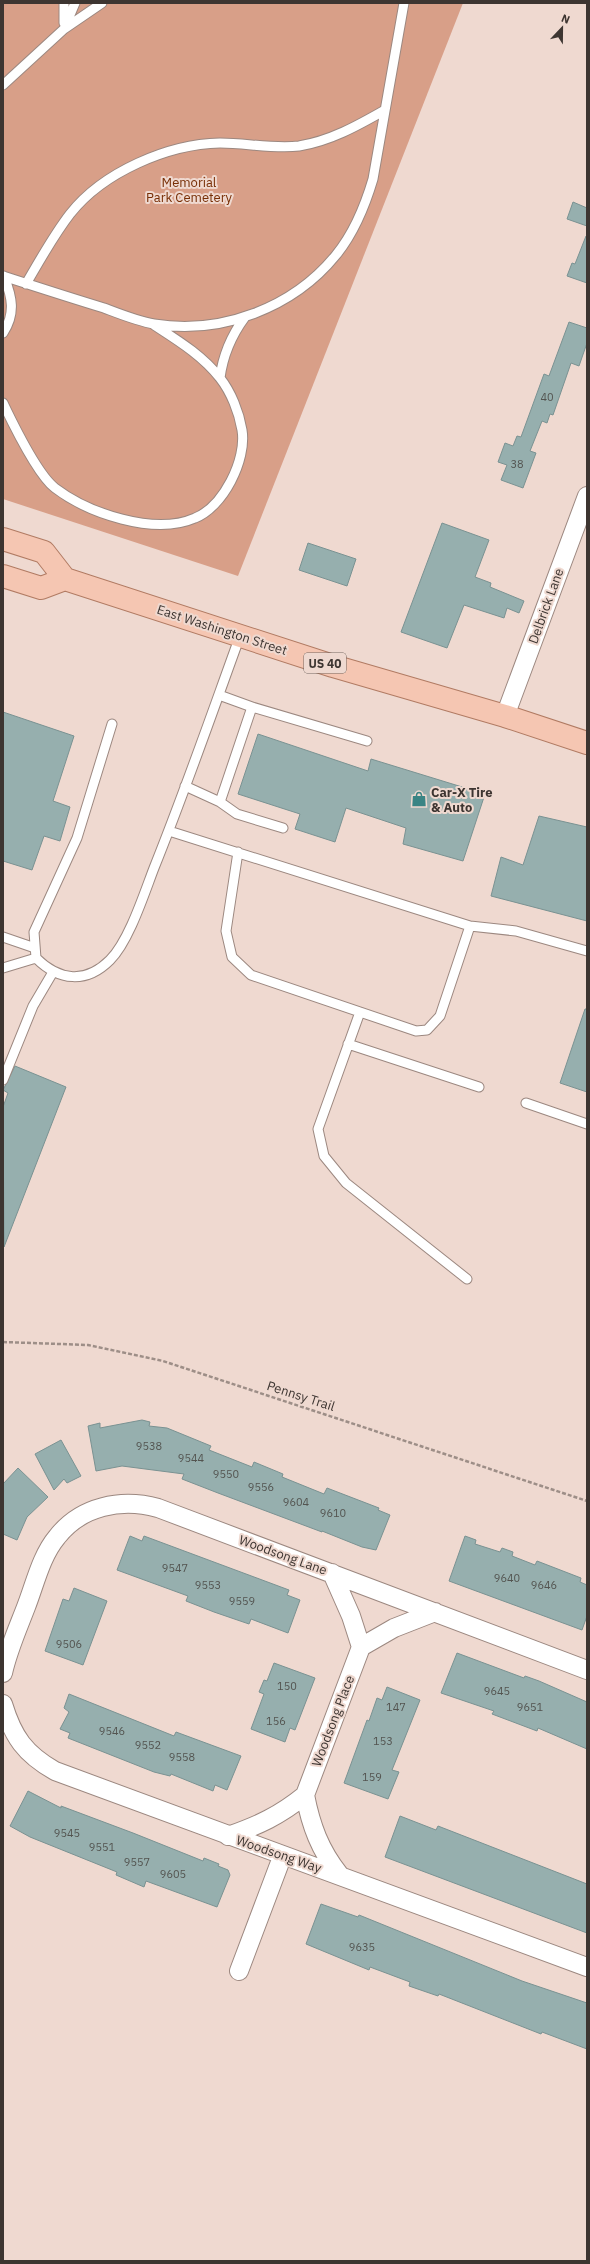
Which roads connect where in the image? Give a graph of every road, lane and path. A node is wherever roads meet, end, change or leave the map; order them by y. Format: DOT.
graph roads {
  1 [pos="64,3"];
  2 [pos="75,3"];
  3 [pos="102,3"];
  4 [pos="404,3"];
  5 [pos="64,28"];
  6 [pos="3,85"];
  7 [pos="385,110"];
  8 [pos="3,276"];
  9 [pos="26,284"];
  10 [pos="245,317"];
  11 [pos="153,324"];
  12 [pos="3,333"];
  13 [pos="220,378"];
  14 [pos="3,403"];
  15 [pos="587,496"];
  16 [pos="3,539"];
  17 [pos="3,576"];
  18 [pos="65,579"];
  19 [pos="240,636"];
  20 [pos="218,695"];
  21 [pos="252,707"];
  22 [pos="505,716"];
  23 [pos="112,724"];
  24 [pos="367,741"];
  25 [pos="587,743"];
  26 [pos="185,786"];
  27 [pos="220,802"];
  28 [pos="283,828"];
  29 [pos="169,832"];
  30 [pos="238,852"];
  31 [pos="470,926"];
  32 [pos="3,937"];
  33 [pos="35,948"];
  34 [pos="587,951"];
  35 [pos="36,958"];
  36 [pos="3,968"];
  37 [pos="53,972"];
  38 [pos="360,1012"];
  39 [pos="348,1044"];
  40 [pos="3,1080"];
  41 [pos="479,1087"];
  42 [pos="526,1104"];
  43 [pos="587,1124"];
  44 [pos="467,1279"];
  45 [pos="3,1342"];
  46 [pos="587,1501"];
  47 [pos="332,1573"];
  48 [pos="435,1612"];
  49 [pos="361,1647"];
  50 [pos="587,1670"];
  51 [pos="3,1672"];
  52 [pos="3,1704"];
  53 [pos="305,1795"];
  54 [pos="228,1836"];
  55 [pos="282,1856"];
  56 [pos="339,1874"];
  57 [pos="587,1967"];
  58 [pos="239,1971"];
  1 -- 5 [label="lane"];
  2 -- 5 [label="lane"];
  3 -- 5 [label="lane"];
  4 -- 7 [label="lane"];
  5 -- 6 [label="lane"];
  7 -- 9 [label="lane"];
  7 -- 10 [label="lane"];
  8 -- 9 [label="lane"];
  8 -- 12 [label="lane"];
  9 -- 11 [label="lane"];
  10 -- 11 [label="lane"];
  10 -- 13 [label="lane"];
  11 -- 13 [label="lane"];
  13 -- 14 [label="lane"];
  15 -- 22 [label="street, Delbrick Lane"];
  16 -- 18 [label="main road"];
  17 -- 18 [label="main road"];
  18 -- 19 [label="main road, East Washington Street / US 40"];
  19 -- 20 [label="lane"];
  19 -- 22 [label="main road, East Washington Street / US 40"];
  20 -- 21 [label="lane"];
  20 -- 26 [label="lane"];
  21 -- 24 [label="lane"];
  21 -- 27 [label="lane"];
  22 -- 25 [label="main road, East Washington Street / US 40"];
  23 -- 33 [label="lane"];
  26 -- 27 [label="lane"];
  26 -- 29 [label="lane"];
  27 -- 28 [label="lane"];
  29 -- 30 [label="lane"];
  29 -- 37 [label="lane"];
  30 -- 31 [label="lane"];
  30 -- 38 [label="lane"];
  31 -- 34 [label="lane"];
  31 -- 38 [label="lane"];
  32 -- 33 [label="lane"];
  33 -- 35 [label="lane"];
  35 -- 36 [label="lane"];
  35 -- 37 [label="lane"];
  37 -- 40 [label="lane"];
  38 -- 39 [label="lane"];
  39 -- 41 [label="lane"];
  39 -- 44 [label="lane"];
  42 -- 43 [label="lane"];
  45 -- 46 [label="path, Pennsy Trail"];
  47 -- 48 [label="street, Woodsong Lane"];
  47 -- 49 [label="street"];
  47 -- 51 [label="street, Woodsong Lane"];
  48 -- 49 [label="street"];
  48 -- 50 [label="street, Woodsong Lane"];
  49 -- 53 [label="street, Woodsong Place"];
  52 -- 54 [label="street, Woodsong Way"];
  53 -- 54 [label="street"];
  53 -- 56 [label="street"];
  54 -- 55 [label="street, Woodsong Way"];
  55 -- 56 [label="street, Woodsong Way"];
  55 -- 58 [label="street"];
  56 -- 57 [label="street, Woodsong Way"];
}
